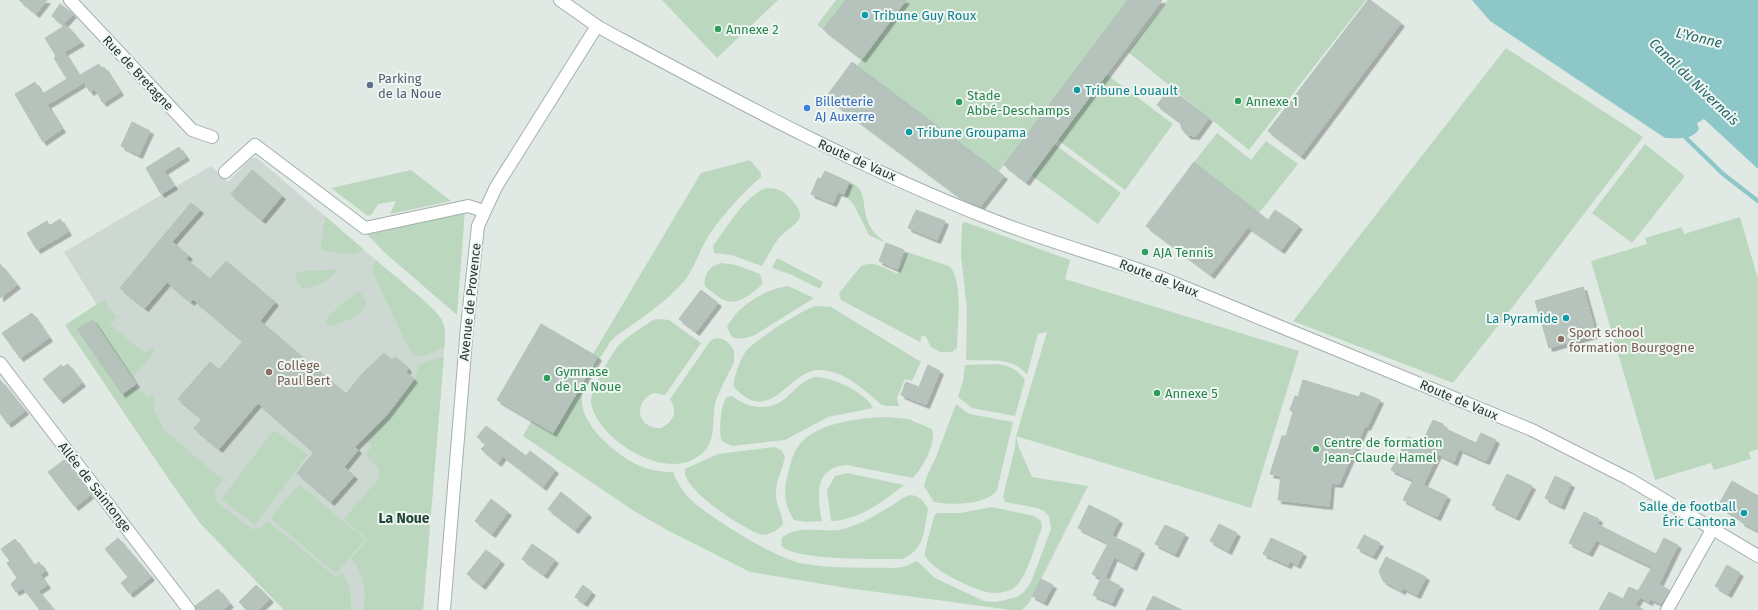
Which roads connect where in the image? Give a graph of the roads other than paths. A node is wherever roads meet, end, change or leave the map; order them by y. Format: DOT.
graph roads {
  1 [pos="70,0"];
  2 [pos="560,0"];
  3 [pos="597,26"];
  4 [pos="212,137"];
  5 [pos="225,172"];
  6 [pos="484,211"];
  7 [pos="0,363"];
  8 [pos="1713,528"];
  9 [pos="1758,556"];
  10 [pos="189,610"];
  11 [pos="444,610"];
  12 [pos="1667,610"];
  1 -- 4 [label="street, Rue de Bretagne"];
  2 -- 3 [label="street, Route de Vaux"];
  3 -- 6 [label="street, Avenue de Provence"];
  3 -- 8 [label="street, Route de Vaux"];
  5 -- 6 [label="street"];
  6 -- 11 [label="street, Avenue de Provence"];
  7 -- 10 [label="street, Allée de Saintonge"];
  8 -- 9 [label="street, Route de Vaux"];
  8 -- 12 [label="street"];
}
